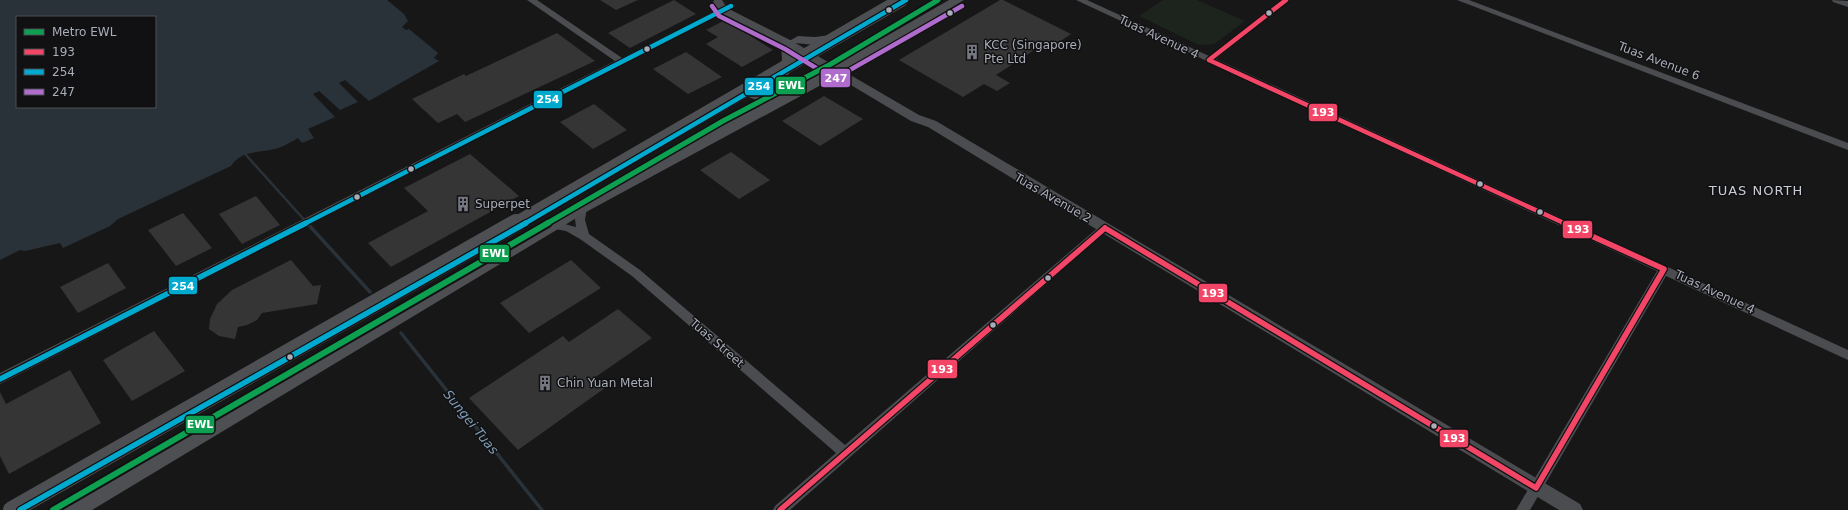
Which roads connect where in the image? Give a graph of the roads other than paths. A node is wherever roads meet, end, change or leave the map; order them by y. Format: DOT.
graph roads {
  1 [pos="531,0"];
  2 [pos="901,0"];
  3 [pos="906,0"];
  4 [pos="958,0"];
  5 [pos="1080,0"];
  6 [pos="1286,0"];
  7 [pos="1462,0"];
  8 [pos="1836,0"];
  9 [pos="722,4"];
  10 [pos="1848,4"];
  11 [pos="841,38"];
  12 [pos="793,42"];
  13 [pos="813,54"];
  14 [pos="1209,60"];
  15 [pos="622,62"];
  16 [pos="838,69"];
  17 [pos="783,72"];
  18 [pos="749,92"];
  19 [pos="768,108"];
  20 [pos="1848,147"];
  21 [pos="582,207"];
  22 [pos="552,225"];
  23 [pos="1105,228"];
  24 [pos="584,236"];
  25 [pos="1664,269"];
  26 [pos="1848,355"];
  27 [pos="0,379"];
  28 [pos="846,454"];
  29 [pos="1536,488"];
  30 [pos="12,510"];
  31 [pos="20,510"];
  32 [pos="72,510"];
  33 [pos="780,510"];
  34 [pos="1522,510"];
  35 [pos="1574,510"];
  1 -- 15 [label="street"];
  2 -- 30 [label="main road, bridge"];
  3 -- 11 [label="main road"];
  4 -- 16 [label="main road"];
  5 -- 14 [label="street, Tuas Avenue 4"];
  6 -- 14 [label="street"];
  7 -- 20 [label="street, Tuas Avenue 6"];
  8 -- 10 [label="street"];
  9 -- 12 [label="street, Tuas Avenue 2"];
  9 -- 15 [label="street"];
  11 -- 12 [label="main road"];
  11 -- 13 [label="main road"];
  12 -- 13 [label="street, Tuas Avenue 2"];
  12 -- 17 [label="main road"];
  13 -- 16 [label="street, Tuas Avenue 2"];
  13 -- 17 [label="main road"];
  14 -- 25 [label="street, Tuas Avenue 4"];
  15 -- 27 [label="street"];
  16 -- 19 [label="main road"];
  16 -- 23 [label="street, Tuas Avenue 2"];
  17 -- 18 [label="main road"];
  18 -- 19 [label="main road"];
  18 -- 31 [label="main road"];
  19 -- 21 [label="main road"];
  21 -- 22 [label="main road"];
  21 -- 24 [label="street"];
  22 -- 24 [label="street, Tuas Street"];
  22 -- 32 [label="main road"];
  23 -- 28 [label="street"];
  23 -- 29 [label="street, Tuas Avenue 2"];
  24 -- 28 [label="street, Tuas Street"];
  25 -- 26 [label="street, Tuas Avenue 4"];
  25 -- 29 [label="street"];
  28 -- 33 [label="street"];
  29 -- 34 [label="street"];
  29 -- 35 [label="street, Tuas Avenue 2"];
}
